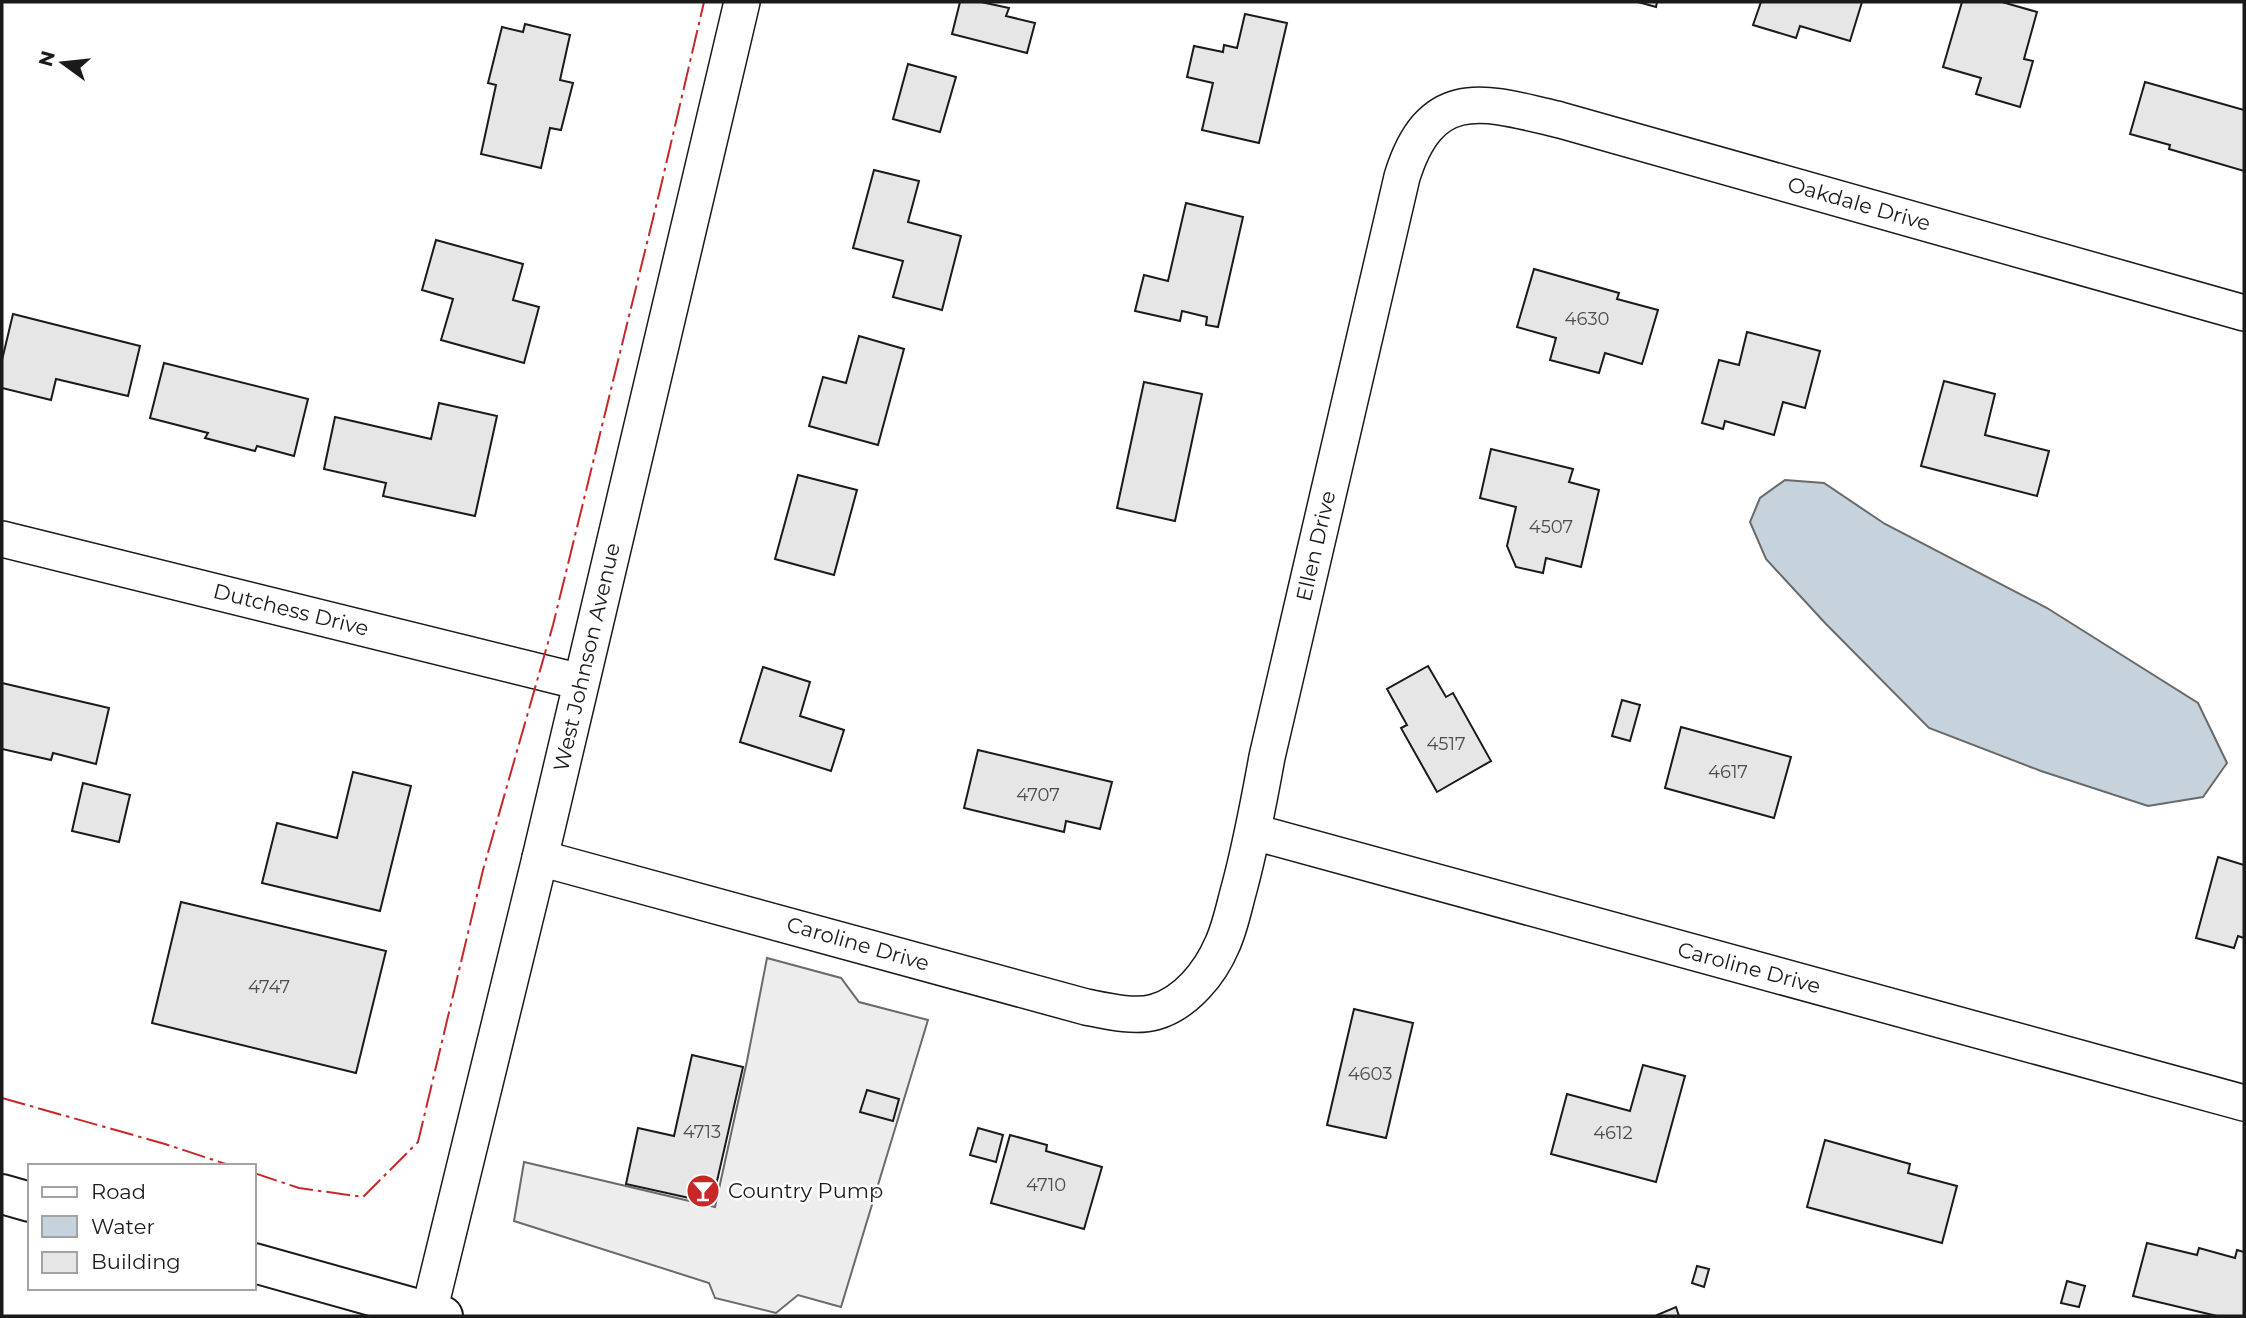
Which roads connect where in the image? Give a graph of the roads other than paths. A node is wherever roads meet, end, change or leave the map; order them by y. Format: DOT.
graph roads {
  1 [pos="742,2"];
  2 [pos="1471,104"];
  3 [pos="2244,313"];
  4 [pos="2,539"];
  5 [pos="581,682"];
  6 [pos="1254,832"];
  7 [pos="540,858"];
  8 [pos="1175,1002"];
  9 [pos="2244,1103"];
  10 [pos="2,1194"];
  11 [pos="28,1201"];
  12 [pos="256,1264"];
  13 [pos="436,1314"];
  1 -- 5 [label="street, West Johnson Avenue"];
  2 -- 3 [label="street, Oakdale Drive"];
  2 -- 6 [label="street, Ellen Drive"];
  4 -- 5 [label="street, Dutchess Drive"];
  5 -- 7 [label="street, West Johnson Avenue"];
  6 -- 8 [label="street, Ellen Drive"];
  6 -- 9 [label="street, Caroline Drive"];
  7 -- 8 [label="street, Caroline Drive"];
  7 -- 13 [label="street, West Johnson Avenue"];
  10 -- 11 [label="main road"];
  12 -- 13 [label="main road"];
}
